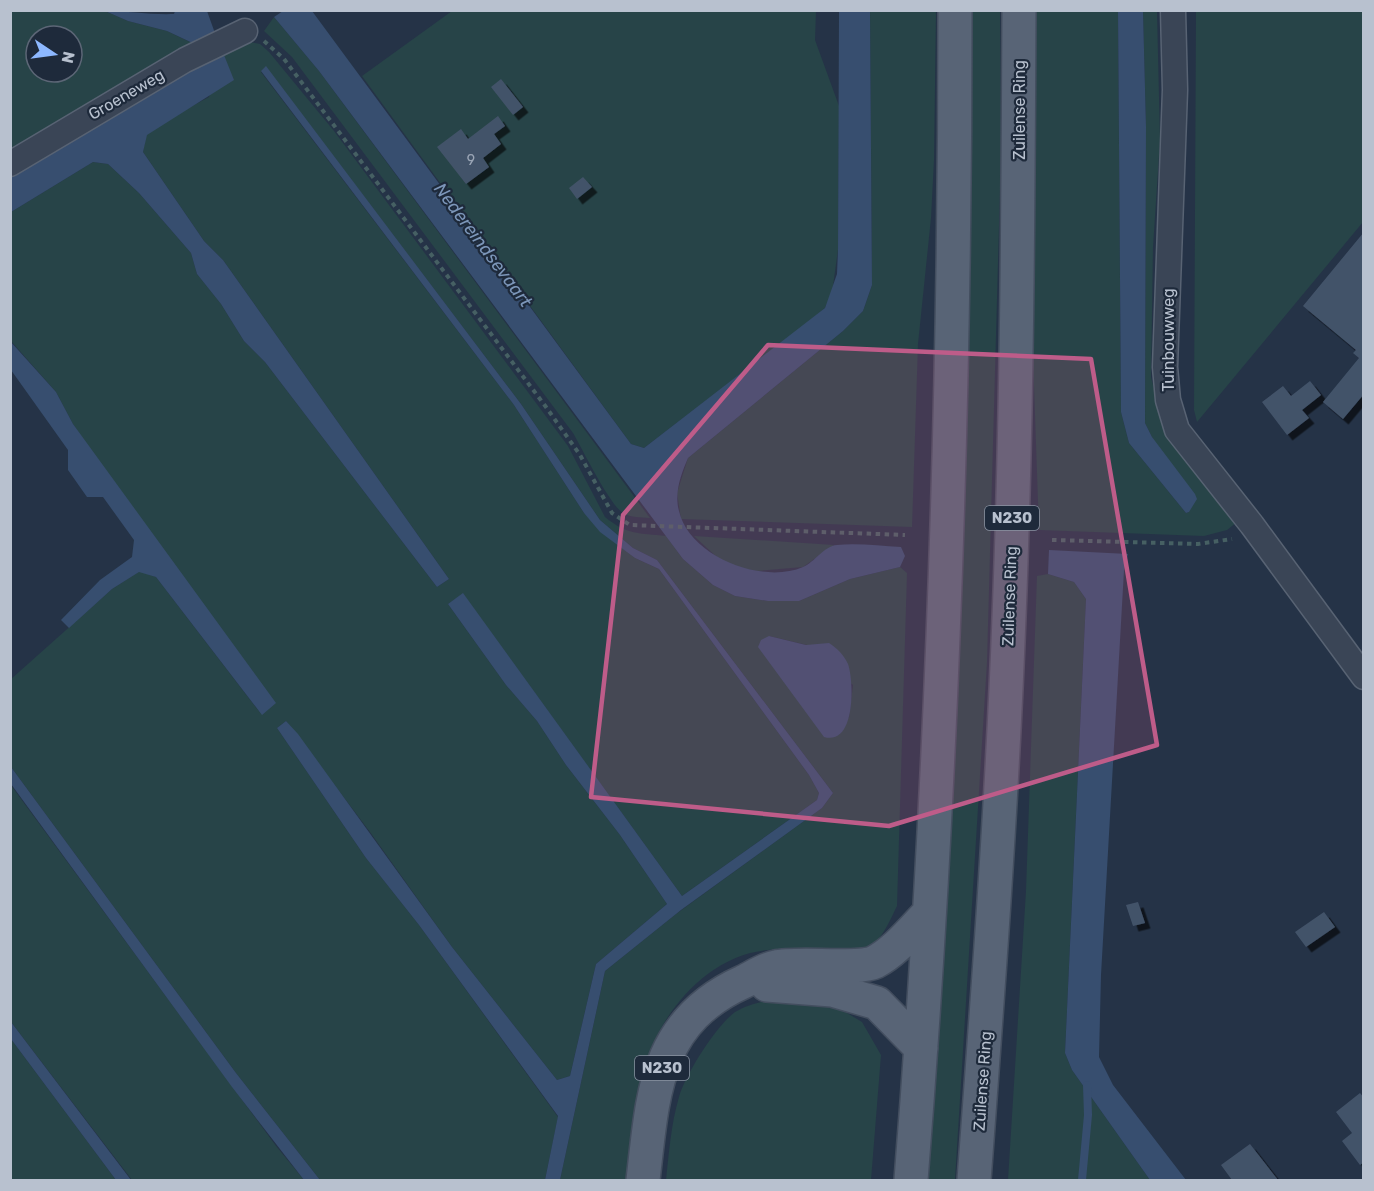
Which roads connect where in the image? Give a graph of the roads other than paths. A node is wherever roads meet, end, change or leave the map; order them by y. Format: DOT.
graph roads {
  1 [pos="955,10"];
  2 [pos="1019,10"];
  3 [pos="1173,10"];
  4 [pos="245,31"];
  5 [pos="10,164"];
  6 [pos="1364,677"];
  7 [pos="929,913"];
  8 [pos="735,985"];
  9 [pos="921,1048"];
  10 [pos="643,1180"];
  11 [pos="911,1180"];
  12 [pos="974,1180"];
  1 -- 7 [label="main road"];
  2 -- 12 [label="main road, Zuilense Ring / N230"];
  3 -- 6 [label="street, Tuinbouwweg"];
  4 -- 5 [label="street, Groeneweg"];
  7 -- 8 [label="main road, N230"];
  7 -- 9 [label="main road"];
  8 -- 9 [label="main road"];
  8 -- 10 [label="main road, N230"];
  9 -- 11 [label="main road"];
}
